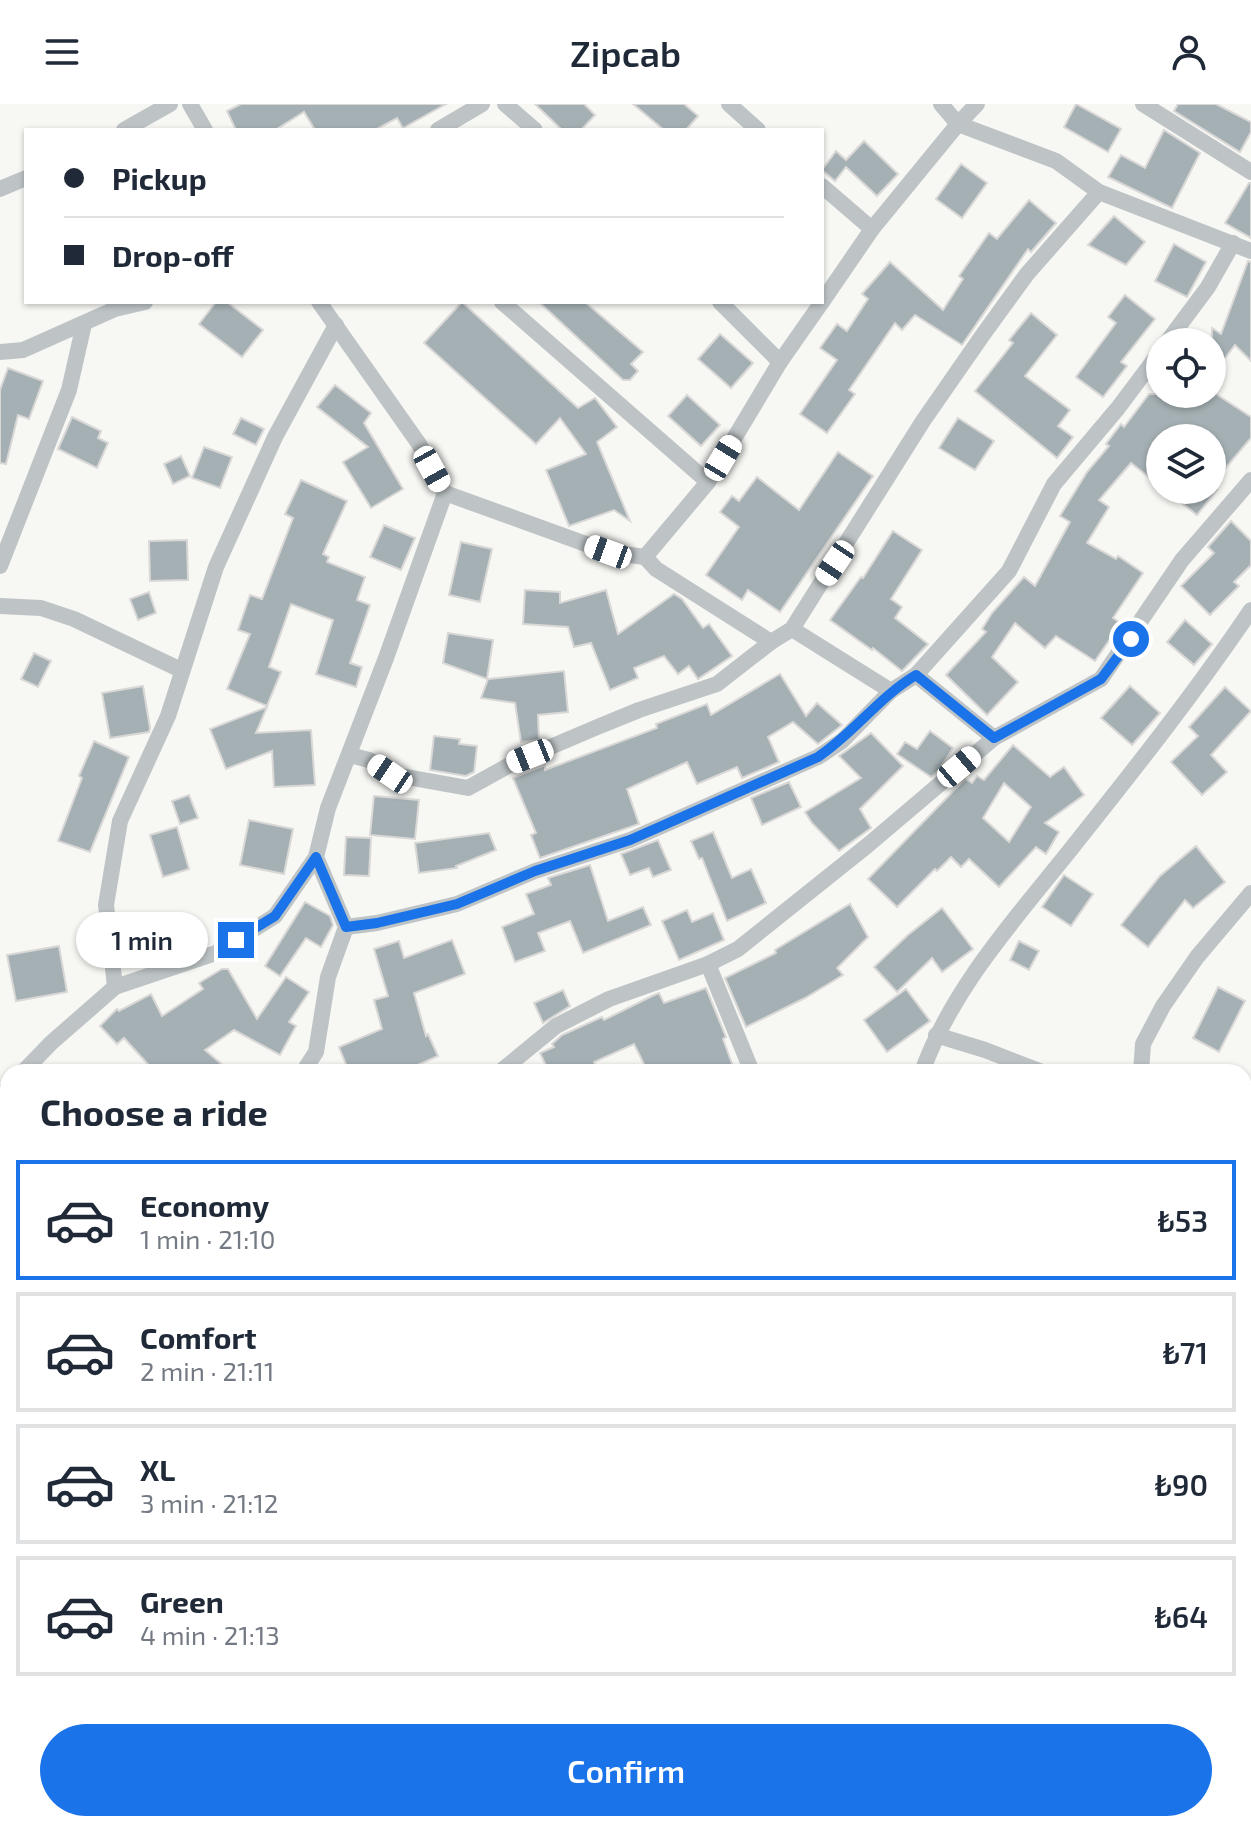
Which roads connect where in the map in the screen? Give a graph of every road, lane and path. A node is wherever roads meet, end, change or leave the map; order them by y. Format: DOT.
graph roads {
  1 [pos="170,104"];
  2 [pos="190,104"];
  3 [pos="482,104"];
  4 [pos="505,104"];
  5 [pos="729,104"];
  6 [pos="941,104"];
  7 [pos="977,104"];
  8 [pos="1143,104"];
  9 [pos="958,124"];
  10 [pos="128,128"];
  11 [pos="204,128"];
  12 [pos="441,128"];
  13 [pos="533,128"];
  14 [pos="756,128"];
  15 [pos="1251,172"];
  16 [pos="24,179"];
  17 [pos="824,188"];
  18 [pos="0,189"];
  19 [pos="1099,192"];
  20 [pos="872,229"];
  21 [pos="1233,243"];
  22 [pos="1251,251"];
  23 [pos="824,299"];
  24 [pos="136,304"];
  25 [pos="320,304"];
  26 [pos="504,304"];
  27 [pos="722,304"];
  28 [pos="821,304"];
  29 [pos="84,324"];
  30 [pos="336,325"];
  31 [pos="1177,328"];
  32 [pos="0,352"];
  33 [pos="780,362"];
  34 [pos="1146,371"];
  35 [pos="1251,480"];
  36 [pos="708,482"];
  37 [pos="445,493"];
  38 [pos="645,557"];
  39 [pos="0,566"];
  40 [pos="0,606"];
  41 [pos="1251,610"];
  42 [pos="792,629"];
  43 [pos="771,642"];
  44 [pos="181,670"];
  45 [pos="916,675"];
  46 [pos="891,691"];
  47 [pos="994,738"];
  48 [pos="350,755"];
  49 [pos="316,857"];
  50 [pos="1251,893"];
  51 [pos="346,927"];
  52 [pos="708,964"];
  53 [pos="115,987"];
  54 [pos="936,1035"];
  55 [pos="31,1064"];
  56 [pos="308,1064"];
  57 [pos="510,1064"];
  58 [pos="749,1064"];
  59 [pos="925,1064"];
  60 [pos="1021,1064"];
  61 [pos="1142,1064"];
  1 -- 10 [label="street"];
  2 -- 11 [label="street"];
  3 -- 12 [label="street"];
  4 -- 13 [label="street"];
  5 -- 14 [label="street"];
  6 -- 9 [label="street"];
  7 -- 9 [label="street"];
  8 -- 15 [label="street"];
  9 -- 19 [label="street"];
  9 -- 20 [label="street"];
  16 -- 18 [label="street"];
  17 -- 20 [label="street"];
  19 -- 21 [label="street"];
  19 -- 42 [label="street"];
  20 -- 23 [label="street"];
  21 -- 22 [label="street"];
  21 -- 31 [label="street"];
  24 -- 29 [label="street"];
  25 -- 30 [label="street"];
  26 -- 36 [label="street"];
  27 -- 33 [label="street"];
  28 -- 33 [label="street"];
  29 -- 32 [label="street"];
  29 -- 39 [label="street"];
  30 -- 37 [label="street"];
  30 -- 44 [label="street"];
  33 -- 36 [label="street"];
  34 -- 45 [label="street"];
  35 -- 47 [label="street"];
  36 -- 38 [label="street"];
  37 -- 38 [label="street"];
  37 -- 48 [label="street"];
  38 -- 43 [label="street"];
  40 -- 44 [label="street"];
  41 -- 54 [label="street"];
  42 -- 43 [label="street"];
  42 -- 46 [label="street"];
  43 -- 48 [label="street"];
  44 -- 53 [label="street"];
  45 -- 46 [label="street"];
  45 -- 47 [label="street"];
  46 -- 51 [label="street"];
  47 -- 52 [label="street"];
  48 -- 49 [label="street"];
  49 -- 51 [label="street"];
  49 -- 53 [label="street"];
  50 -- 61 [label="street"];
  51 -- 56 [label="street"];
  52 -- 57 [label="street"];
  52 -- 58 [label="street"];
  53 -- 55 [label="street"];
  54 -- 59 [label="street"];
  54 -- 60 [label="street"];
}
